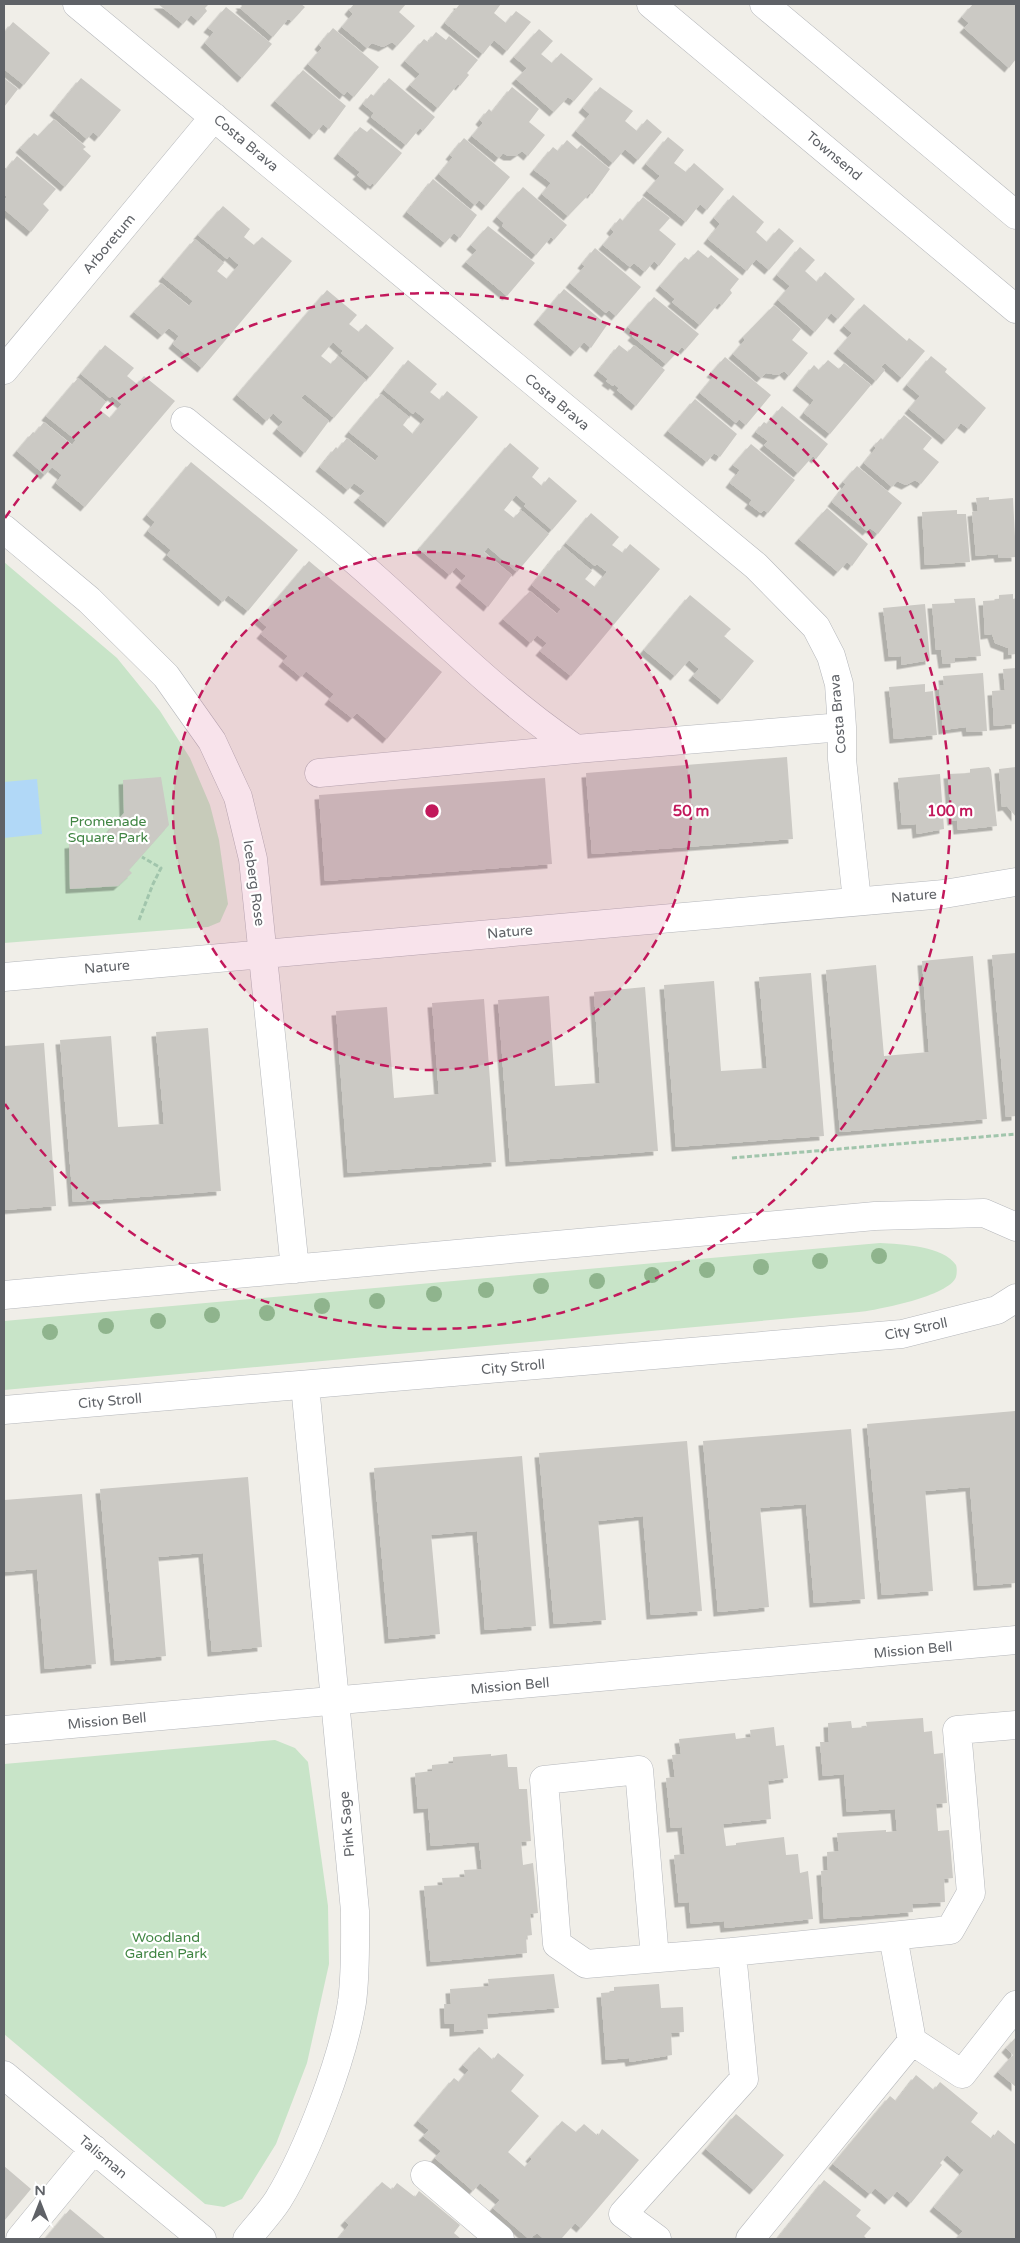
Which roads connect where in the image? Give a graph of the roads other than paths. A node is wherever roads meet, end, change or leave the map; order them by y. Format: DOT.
graph roads {
  1 [pos="78,4"];
  2 [pos="651,4"];
  3 [pos="764,4"];
  4 [pos="214,117"];
  5 [pos="1016,215"];
  6 [pos="1016,309"];
  7 [pos="4,370"];
  8 [pos="185,421"];
  9 [pos="4,529"];
  10 [pos="842,727"];
  11 [pos="576,748"];
  12 [pos="319,773"];
  13 [pos="1016,882"];
  14 [pos="857,901"];
  15 [pos="264,953"];
  16 [pos="4,977"];
  17 [pos="1016,1227"];
  18 [pos="295,1269"];
  19 [pos="4,1295"];
  20 [pos="1016,1298"];
  21 [pos="305,1385"];
  22 [pos="4,1410"];
  23 [pos="1016,1640"];
  24 [pos="335,1701"];
  25 [pos="1016,1725"];
  26 [pos="4,1730"];
  27 [pos="893,1936"];
  28 [pos="732,1952"];
  29 [pos="655,1958"];
  30 [pos="1016,2005"];
  31 [pos="912,2041"];
  32 [pos="4,2075"];
  33 [pos="94,2149"];
  34 [pos="425,2175"];
  35 [pos="20,2239"];
  36 [pos="202,2239"];
  37 [pos="247,2239"];
  38 [pos="500,2239"];
  39 [pos="657,2239"];
  40 [pos="750,2239"];
  1 -- 4 [label="street, Costa Brava"];
  2 -- 6 [label="street, Townsend"];
  3 -- 5 [label="street"];
  4 -- 7 [label="street, Arboretum"];
  4 -- 10 [label="street, Costa Brava"];
  8 -- 11 [label="street"];
  9 -- 15 [label="street, Iceberg Rose"];
  10 -- 11 [label="street"];
  10 -- 14 [label="street, Costa Brava"];
  11 -- 12 [label="street"];
  13 -- 14 [label="street, Nature"];
  14 -- 15 [label="street, Nature"];
  15 -- 16 [label="street, Nature"];
  15 -- 18 [label="street, Iceberg Rose"];
  17 -- 18 [label="street"];
  18 -- 19 [label="street"];
  20 -- 21 [label="street, City Stroll"];
  21 -- 22 [label="street, City Stroll"];
  21 -- 24 [label="street, Pink Sage"];
  23 -- 24 [label="street, Mission Bell"];
  24 -- 26 [label="street, Mission Bell"];
  24 -- 37 [label="street, Pink Sage"];
  25 -- 27 [label="street"];
  27 -- 28 [label="street"];
  27 -- 31 [label="street"];
  28 -- 29 [label="street"];
  28 -- 39 [label="street"];
  29 -- 29 [label="street"];
  30 -- 31 [label="street"];
  31 -- 40 [label="street"];
  32 -- 33 [label="street, Talisman"];
  33 -- 35 [label="street"];
  33 -- 36 [label="street, Talisman"];
  34 -- 38 [label="street"];
}
